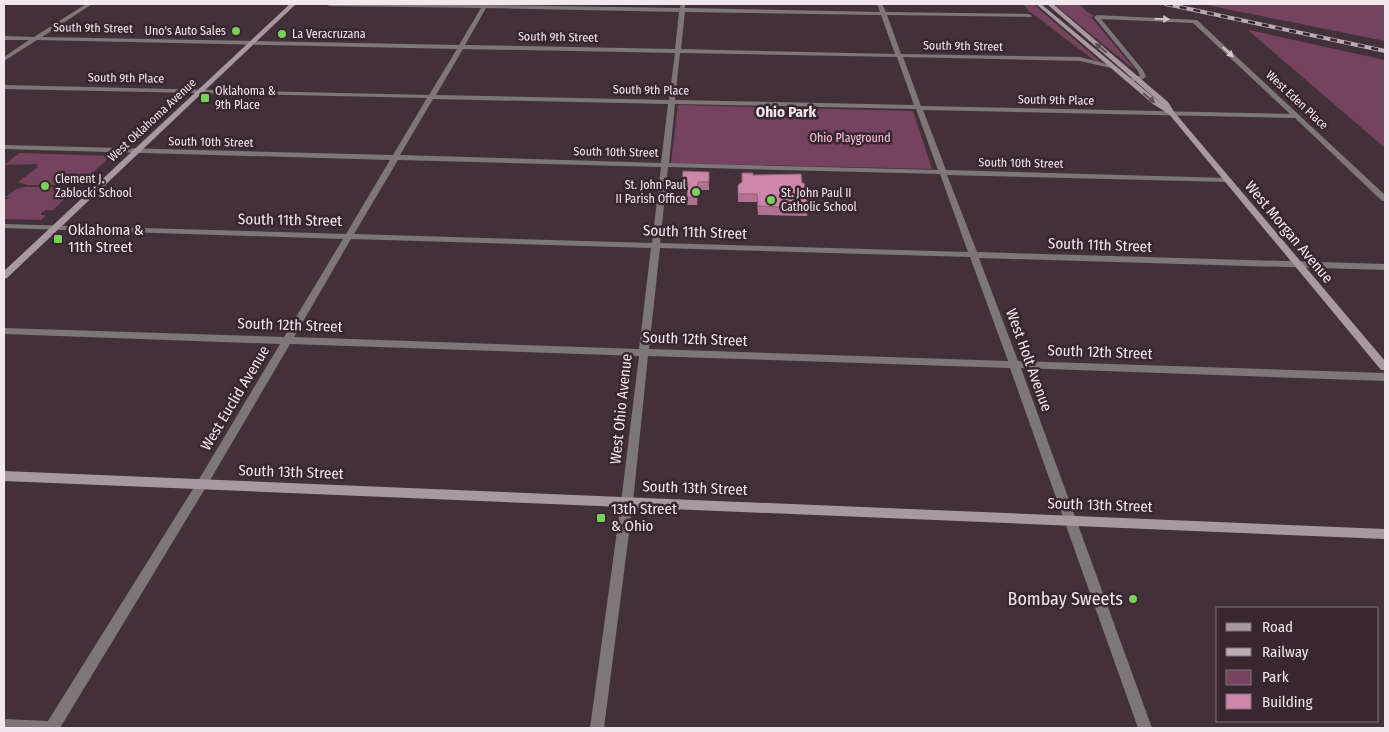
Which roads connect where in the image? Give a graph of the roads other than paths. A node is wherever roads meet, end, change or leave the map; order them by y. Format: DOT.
graph roads {
  1 [pos="89,4"];
  2 [pos="293,4"];
  3 [pos="329,4"];
  4 [pos="880,4"];
  5 [pos="1038,4"];
  6 [pos="1050,4"];
  7 [pos="485,5"];
  8 [pos="682,7"];
  9 [pos="884,14"];
  10 [pos="1029,16"];
  11 [pos="4,38"];
  12 [pos="35,38"];
  13 [pos="252,43"];
  14 [pos="460,46"];
  15 [pos="677,51"];
  16 [pos="899,56"];
  17 [pos="4,58"];
  18 [pos="1111,66"];
  19 [pos="1139,79"];
  20 [pos="1127,80"];
  21 [pos="4,87"];
  22 [pos="200,91"];
  23 [pos="430,97"];
  24 [pos="673,102"];
  25 [pos="918,108"];
  26 [pos="1172,114"];
  27 [pos="1297,116"];
  28 [pos="4,147"];
  29 [pos="136,151"];
  30 [pos="396,158"];
  31 [pos="666,165"];
  32 [pos="942,172"];
  33 [pos="1228,180"];
  34 [pos="1385,199"];
  35 [pos="4,226"];
  36 [pos="56,227"];
  37 [pos="349,236"];
  38 [pos="657,245"];
  39 [pos="974,256"];
  40 [pos="1299,265"];
  41 [pos="1385,267"];
  42 [pos="4,276"];
  43 [pos="4,330"];
  44 [pos="287,340"];
  45 [pos="643,352"];
  46 [pos="1013,364"];
  47 [pos="1385,367"];
  48 [pos="1385,377"];
  49 [pos="4,476"];
  50 [pos="202,484"];
  51 [pos="627,502"];
  52 [pos="1071,520"];
  53 [pos="1385,534"];
  54 [pos="4,726"];
  55 [pos="51,728"];
  56 [pos="597,728"];
  57 [pos="1145,728"];
  1 -- 12 [label="street"];
  2 -- 13 [label="street, West Oklahoma Avenue"];
  3 -- 7 [label="street"];
  4 -- 9 [label="street, West Holt Avenue"];
  5 -- 18 [label="street, West Morgan Avenue"];
  19 -- 6 [label="street, West Morgan Avenue, one-way"];
  7 -- 8 [label="street"];
  7 -- 14 [label="street, West Euclid Avenue"];
  8 -- 9 [label="street"];
  8 -- 15 [label="street, West Ohio Avenue"];
  9 -- 10 [label="street"];
  9 -- 16 [label="street, West Holt Avenue"];
  11 -- 12 [label="street, South 9th Street"];
  12 -- 13 [label="street, South 9th Street"];
  12 -- 17 [label="street"];
  13 -- 14 [label="street, South 9th Street"];
  13 -- 22 [label="street, West Oklahoma Avenue"];
  14 -- 15 [label="street, South 9th Street"];
  14 -- 23 [label="street, West Euclid Avenue"];
  15 -- 16 [label="street, South 9th Street"];
  15 -- 24 [label="street, West Ohio Avenue"];
  16 -- 18 [label="street, South 9th Street"];
  16 -- 25 [label="street, West Holt Avenue"];
  18 -- 20 [label="street, West Morgan Avenue"];
  19 -- 20 [label="street"];
  19 -- 26 [label="street, West Morgan Avenue"];
  19 -- 27 [label="street, West Eden Place, one-way"];
  20 -- 26 [label="street, West Morgan Avenue, one-way"];
  21 -- 22 [label="street, South 9th Place"];
  22 -- 23 [label="street, South 9th Place"];
  22 -- 29 [label="street, West Oklahoma Avenue"];
  23 -- 24 [label="street, South 9th Place"];
  23 -- 30 [label="street, West Euclid Avenue"];
  24 -- 25 [label="street, South 9th Place"];
  24 -- 31 [label="street, West Ohio Avenue"];
  25 -- 26 [label="street, South 9th Place"];
  25 -- 32 [label="street, West Holt Avenue"];
  26 -- 27 [label="street, South 9th Place"];
  26 -- 33 [label="street, West Morgan Avenue"];
  27 -- 34 [label="street, West Eden Place"];
  28 -- 29 [label="street, South 10th Street"];
  29 -- 30 [label="street, South 10th Street"];
  29 -- 36 [label="street, West Oklahoma Avenue"];
  30 -- 31 [label="street, South 10th Street"];
  30 -- 37 [label="street, West Euclid Avenue"];
  31 -- 32 [label="street, South 10th Street"];
  31 -- 38 [label="street, West Ohio Avenue"];
  32 -- 33 [label="street, South 10th Street"];
  32 -- 39 [label="street, West Holt Avenue"];
  33 -- 40 [label="street, West Morgan Avenue"];
  35 -- 36 [label="street, South 11th Street"];
  36 -- 37 [label="street, South 11th Street"];
  36 -- 42 [label="street, West Oklahoma Avenue"];
  37 -- 38 [label="street, South 11th Street"];
  37 -- 44 [label="street, West Euclid Avenue"];
  38 -- 39 [label="street, South 11th Street"];
  38 -- 45 [label="street, West Ohio Avenue"];
  39 -- 40 [label="street, South 11th Street"];
  39 -- 46 [label="street, West Holt Avenue"];
  40 -- 41 [label="street, South 11th Street"];
  40 -- 47 [label="street, West Morgan Avenue"];
  43 -- 44 [label="street, South 12th Street"];
  44 -- 45 [label="street, South 12th Street"];
  44 -- 50 [label="street, West Euclid Avenue"];
  45 -- 46 [label="street, South 12th Street"];
  45 -- 51 [label="street, West Ohio Avenue"];
  46 -- 48 [label="street, South 12th Street"];
  46 -- 52 [label="street, West Holt Avenue"];
  49 -- 50 [label="street, South 13th Street"];
  50 -- 51 [label="street, South 13th Street"];
  50 -- 55 [label="street, West Euclid Avenue"];
  51 -- 52 [label="street, South 13th Street"];
  51 -- 56 [label="street, West Ohio Avenue"];
  52 -- 53 [label="street, South 13th Street"];
  52 -- 57 [label="street, West Holt Avenue"];
  54 -- 55 [label="street"];
}
